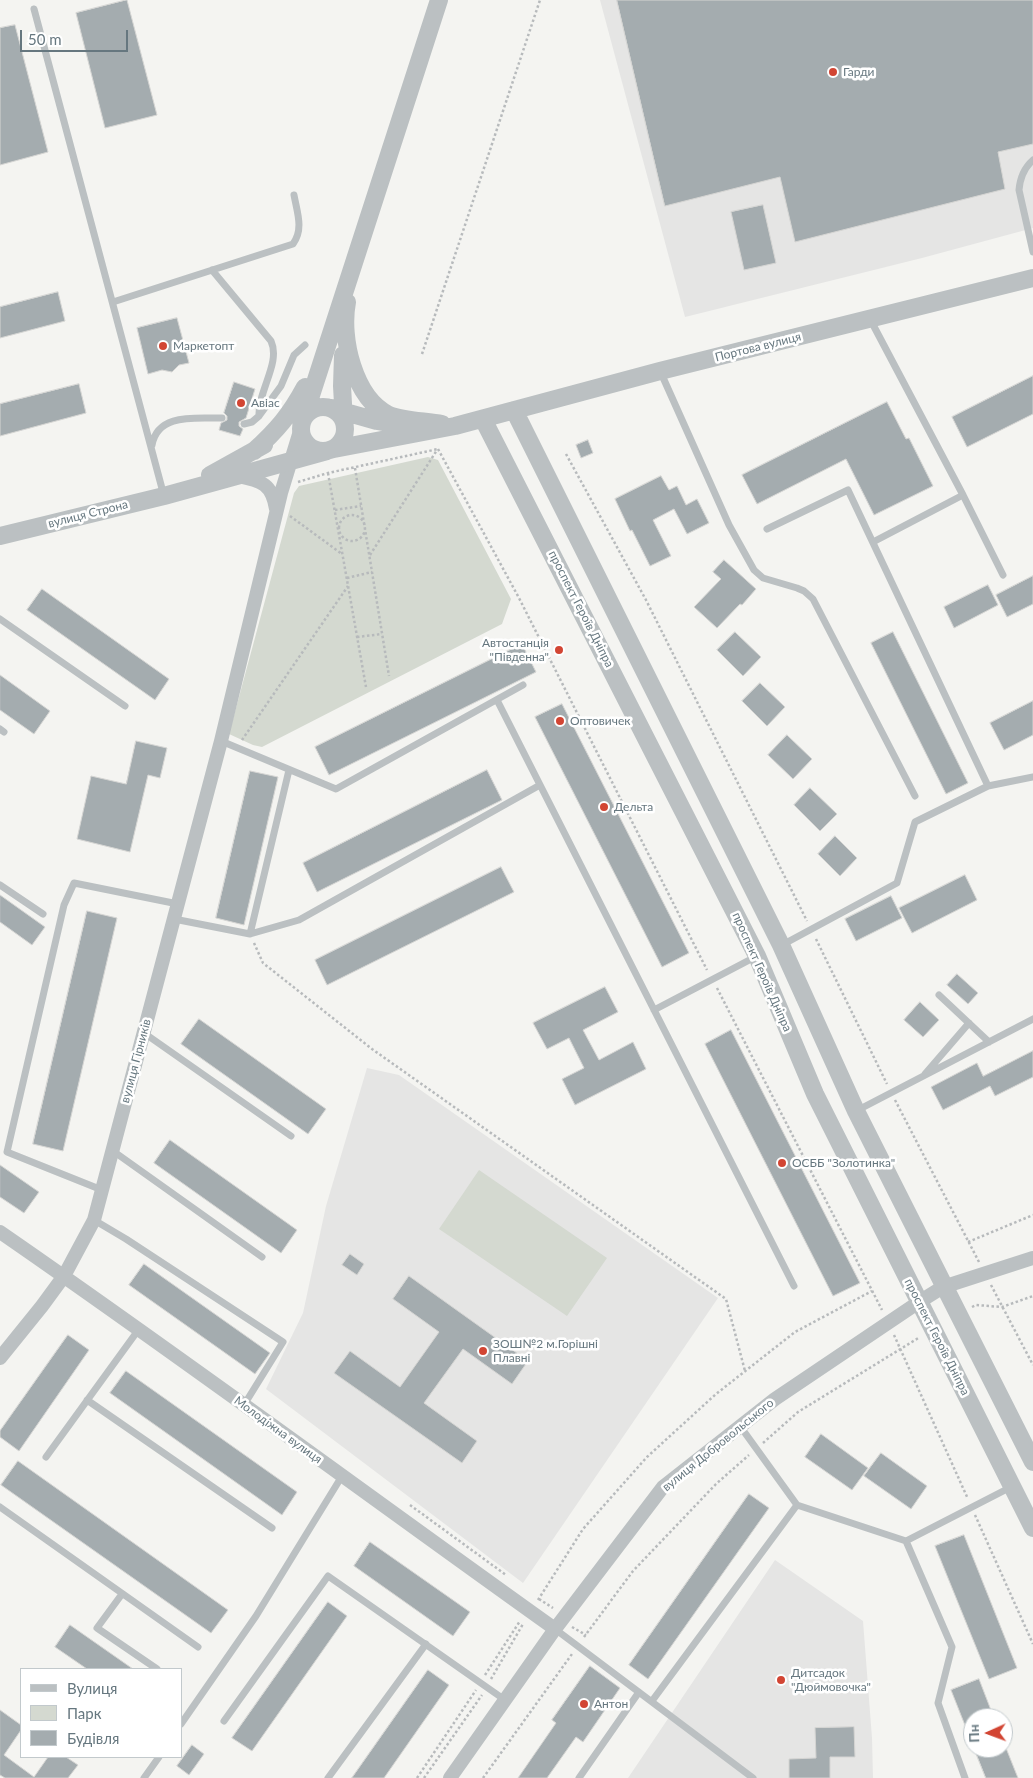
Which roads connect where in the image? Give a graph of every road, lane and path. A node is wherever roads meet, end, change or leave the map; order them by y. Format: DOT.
graph roads {
  1 [pos="439,0"];
  2 [pos="540,0"];
  3 [pos="34,9"];
  4 [pos="1033,160"];
  5 [pos="294,195"];
  6 [pos="1033,252"];
  7 [pos="212,270"];
  8 [pos="1033,278"];
  9 [pos="112,302"];
  10 [pos="340,314"];
  11 [pos="869,319"];
  12 [pos="305,345"];
  13 [pos="422,354"];
  14 [pos="660,371"];
  15 [pos="514,410"];
  16 [pos="339,414"];
  17 [pos="258,416"];
  18 [pos="222,418"];
  19 [pos="483,419"];
  20 [pos="244,424"];
  21 [pos="302,424"];
  22 [pos="455,426"];
  23 [pos="151,448"];
  24 [pos="438,449"];
  25 [pos="254,451"];
  26 [pos="327,451"];
  27 [pos="566,454"];
  28 [pos="291,461"];
  29 [pos="355,468"];
  30 [pos="328,473"];
  31 [pos="236,476"];
  32 [pos="293,484"];
  33 [pos="282,493"];
  34 [pos="170,494"];
  35 [pos="963,495"];
  36 [pos="362,506"];
  37 [pos="335,510"];
  38 [pos="281,512"];
  39 [pos="365,526"];
  40 [pos="767,529"];
  41 [pos="338,531"];
  42 [pos="0,536"];
  43 [pos="873,542"];
  44 [pos="343,555"];
  45 [pos="369,555"];
  46 [pos="372,572"];
  47 [pos="1003,575"];
  48 [pos="347,578"];
  49 [pos="348,585"];
  50 [pos="0,619"];
  51 [pos="382,634"];
  52 [pos="357,637"];
  53 [pos="389,676"];
  54 [pos="524,685"];
  55 [pos="366,687"];
  56 [pos="497,700"];
  57 [pos="125,706"];
  58 [pos="221,740"];
  59 [pos="237,747"];
  60 [pos="289,770"];
  61 [pos="1033,777"];
  62 [pos="540,785"];
  63 [pos="988,786"];
  64 [pos="915,796"];
  65 [pos="0,885"];
  66 [pos="178,904"];
  67 [pos="43,914"];
  68 [pos="174,919"];
  69 [pos="811,928"];
  70 [pos="250,934"];
  71 [pos="781,945"];
  72 [pos="757,956"];
  73 [pos="712,979"];
  74 [pos="939,995"];
  75 [pos="654,1010"];
  76 [pos="1033,1019"];
  77 [pos="969,1023"];
  78 [pos="144,1033"];
  79 [pos="989,1042"];
  80 [pos="922,1077"];
  81 [pos="891,1093"];
  82 [pos="856,1111"];
  83 [pos="291,1136"];
  84 [pos="3,1150"];
  85 [pos="113,1151"];
  86 [pos="102,1190"];
  87 [pos="1033,1216"];
  88 [pos="94,1220"];
  89 [pos="0,1232"];
  90 [pos="968,1242"];
  91 [pos="262,1256"];
  92 [pos="1033,1258"];
  93 [pos="985,1273"];
  94 [pos="64,1276"];
  95 [pos="794,1286"];
  96 [pos="944,1287"];
  97 [pos="1033,1296"];
  98 [pos="918,1302"];
  99 [pos="1002,1307"];
  100 [pos="958,1315"];
  101 [pos="888,1322"];
  102 [pos="139,1328"];
  103 [pos="933,1330"];
  104 [pos="900,1349"];
  105 [pos="0,1358"];
  106 [pos="1033,1365"];
  107 [pos="746,1371"];
  108 [pos="87,1400"];
  109 [pos="244,1405"];
  110 [pos="740,1426"];
  111 [pos="757,1448"];
  112 [pos="46,1456"];
  113 [pos="1033,1462"];
  114 [pos="342,1476"];
  115 [pos="1013,1486"];
  116 [pos="406,1503"];
  117 [pos="796,1505"];
  118 [pos="0,1507"];
  119 [pos="972,1508"];
  120 [pos="272,1528"];
  121 [pos="1033,1528"];
  122 [pos="906,1541"];
  123 [pos="511,1579"];
  124 [pos="122,1594"];
  125 [pos="536,1596"];
  126 [pos="565,1616"];
  127 [pos="556,1629"];
  128 [pos="426,1644"];
  129 [pos="1033,1644"];
  130 [pos="578,1646"];
  131 [pos="198,1647"];
  132 [pos="156,1668"];
  133 [pos="639,1692"];
  134 [pos="505,1700"];
  135 [pos="652,1701"];
  136 [pos="224,1720"];
  137 [pos="182,1723"];
  138 [pos="158,1758"];
  139 [pos="144,1778"];
  140 [pos="328,1778"];
  141 [pos="450,1778"];
  142 [pos="483,1778"];
  143 [pos="579,1778"];
  144 [pos="753,1778"];
  145 [pos="965,1778"];
  1 -- 10 [label="street"];
  2 -- 13 [label="path"];
  3 -- 9 [label="lane"];
  4 -- 6 [label="lane"];
  5 -- 7 [label="lane"];
  7 -- 9 [label="lane"];
  7 -- 17 [label="lane"];
  8 -- 11 [label="street, Портова вулиця"];
  9 -- 23 [label="lane"];
  10 -- 16 [label="street"];
  10 -- 21 [label="street"];
  10 -- 22 [label="street"];
  10 -- 25 [label="street"];
  11 -- 14 [label="street, Портова вулиця"];
  11 -- 35 [label="lane"];
  12 -- 17 [label="lane"];
  14 -- 15 [label="street, Портова вулиця"];
  14 -- 64 [label="lane"];
  15 -- 19 [label="street, Портова вулиця"];
  15 -- 71 [label="street"];
  16 -- 21 [label="street"];
  16 -- 22 [label="street"];
  16 -- 26 [label="street"];
  17 -- 20 [label="lane"];
  18 -- 23 [label="lane"];
  19 -- 22 [label="street, Портова вулиця"];
  19 -- 72 [label="street, проспект Героїв Дніпра"];
  21 -- 25 [label="street"];
  21 -- 26 [label="street"];
  21 -- 28 [label="street"];
  22 -- 26 [label="street"];
  23 -- 34 [label="lane"];
  24 -- 29 [label="path"];
  24 -- 45 [label="path"];
  24 -- 73 [label="path"];
  25 -- 34 [label="street"];
  26 -- 28 [label="street"];
  26 -- 33 [label="street"];
  27 -- 69 [label="path"];
  28 -- 31 [label="street"];
  28 -- 33 [label="street"];
  29 -- 30 [label="path"];
  29 -- 36 [label="path"];
  30 -- 32 [label="path"];
  30 -- 37 [label="path"];
  31 -- 34 [label="street"];
  31 -- 38 [label="street"];
  33 -- 38 [label="street, вулиця Гірників"];
  34 -- 42 [label="street, вулиця Строна"];
  35 -- 43 [label="lane"];
  35 -- 47 [label="lane"];
  36 -- 37 [label="path"];
  36 -- 39 [label="path"];
  37 -- 41 [label="path"];
  38 -- 44 [label="path"];
  38 -- 58 [label="street, вулиця Гірників"];
  39 -- 41 [label="path"];
  39 -- 41 [label="path"];
  39 -- 45 [label="path"];
  40 -- 43 [label="lane"];
  41 -- 44 [label="path"];
  43 -- 63 [label="lane"];
  44 -- 48 [label="path"];
  45 -- 46 [label="path"];
  46 -- 48 [label="path"];
  46 -- 51 [label="path"];
  48 -- 49 [label="path"];
  49 -- 52 [label="path"];
  49 -- 59 [label="path"];
  50 -- 57 [label="lane"];
  51 -- 52 [label="path"];
  51 -- 53 [label="path"];
  52 -- 55 [label="path"];
  54 -- 56 [label="lane"];
  56 -- 60 [label="lane"];
  56 -- 62 [label="lane"];
  58 -- 59 [label="lane"];
  58 -- 66 [label="street, вулиця Гірників"];
  59 -- 60 [label="lane"];
  60 -- 70 [label="lane"];
  61 -- 63 [label="lane"];
  62 -- 70 [label="lane"];
  62 -- 75 [label="lane"];
  63 -- 69 [label="lane"];
  65 -- 67 [label="lane"];
  66 -- 68 [label="street, вулиця Гірників"];
  66 -- 84 [label="lane"];
  68 -- 70 [label="lane"];
  68 -- 78 [label="street, вулиця Гірників"];
  69 -- 71 [label="lane"];
  69 -- 81 [label="path"];
  70 -- 107 [label="path"];
  71 -- 82 [label="street"];
  72 -- 73 [label="lane"];
  72 -- 98 [label="street, проспект Героїв Дніпра"];
  73 -- 75 [label="lane"];
  73 -- 101 [label="path"];
  74 -- 77 [label="lane"];
  75 -- 95 [label="lane"];
  76 -- 79 [label="lane"];
  77 -- 79 [label="lane"];
  77 -- 80 [label="lane"];
  78 -- 83 [label="lane"];
  78 -- 85 [label="street, вулиця Гірників"];
  79 -- 80 [label="lane"];
  80 -- 81 [label="lane"];
  81 -- 82 [label="lane"];
  81 -- 90 [label="path"];
  82 -- 96 [label="street"];
  84 -- 86 [label="lane"];
  85 -- 86 [label="street, вулиця Гірників"];
  85 -- 91 [label="lane"];
  86 -- 88 [label="street, вулиця Гірників"];
  87 -- 90 [label="path"];
  88 -- 94 [label="street, вулиця Гірників"];
  88 -- 109 [label="lane"];
  89 -- 94 [label="street, Молодіжна вулиця"];
  90 -- 93 [label="path"];
  92 -- 93 [label="street, вулиця Добровольського"];
  93 -- 96 [label="street, вулиця Добровольського"];
  93 -- 99 [label="path"];
  94 -- 102 [label="street, Молодіжна вулиця"];
  94 -- 105 [label="street, вулиця Гірників"];
  96 -- 98 [label="street, вулиця Добровольського"];
  96 -- 100 [label="street"];
  97 -- 99 [label="path"];
  98 -- 101 [label="street, вулиця Добровольського"];
  98 -- 103 [label="street, проспект Героїв Дніпра"];
  99 -- 100 [label="path"];
  99 -- 106 [label="path"];
  100 -- 113 [label="street"];
  101 -- 104 [label="path"];
  101 -- 110 [label="street, вулиця Добровольського"];
  102 -- 108 [label="lane"];
  102 -- 109 [label="street, Молодіжна вулиця"];
  103 -- 104 [label="path"];
  103 -- 115 [label="street, проспект Героїв Дніпра"];
  104 -- 111 [label="path"];
  104 -- 119 [label="path"];
  108 -- 112 [label="lane"];
  108 -- 120 [label="lane"];
  109 -- 114 [label="street, Молодіжна вулиця"];
  110 -- 111 [label="lane"];
  110 -- 126 [label="street, вулиця Добровольського"];
  111 -- 117 [label="lane"];
  111 -- 130 [label="path"];
  114 -- 127 [label="street, Молодіжна вулиця"];
  114 -- 137 [label="lane"];
  115 -- 119 [label="lane"];
  115 -- 121 [label="street, проспект Героїв Дніпра"];
  116 -- 123 [label="path"];
  117 -- 122 [label="lane"];
  117 -- 135 [label="lane"];
  118 -- 124 [label="lane"];
  119 -- 122 [label="lane"];
  119 -- 129 [label="path"];
  122 -- 145 [label="lane"];
  124 -- 131 [label="lane"];
  124 -- 132 [label="lane"];
  125 -- 126 [label="path"];
  126 -- 127 [label="street, вулиця Добровольського"];
  127 -- 130 [label="lane"];
  127 -- 134 [label="street, вулиця Добровольського"];
  128 -- 134 [label="lane"];
  128 -- 136 [label="lane"];
  128 -- 140 [label="lane"];
  130 -- 133 [label="lane"];
  130 -- 142 [label="path"];
  133 -- 135 [label="lane"];
  133 -- 143 [label="lane"];
  134 -- 141 [label="street, вулиця Добровольського"];
  135 -- 144 [label="lane"];
  138 -- 139 [label="lane"];
}
